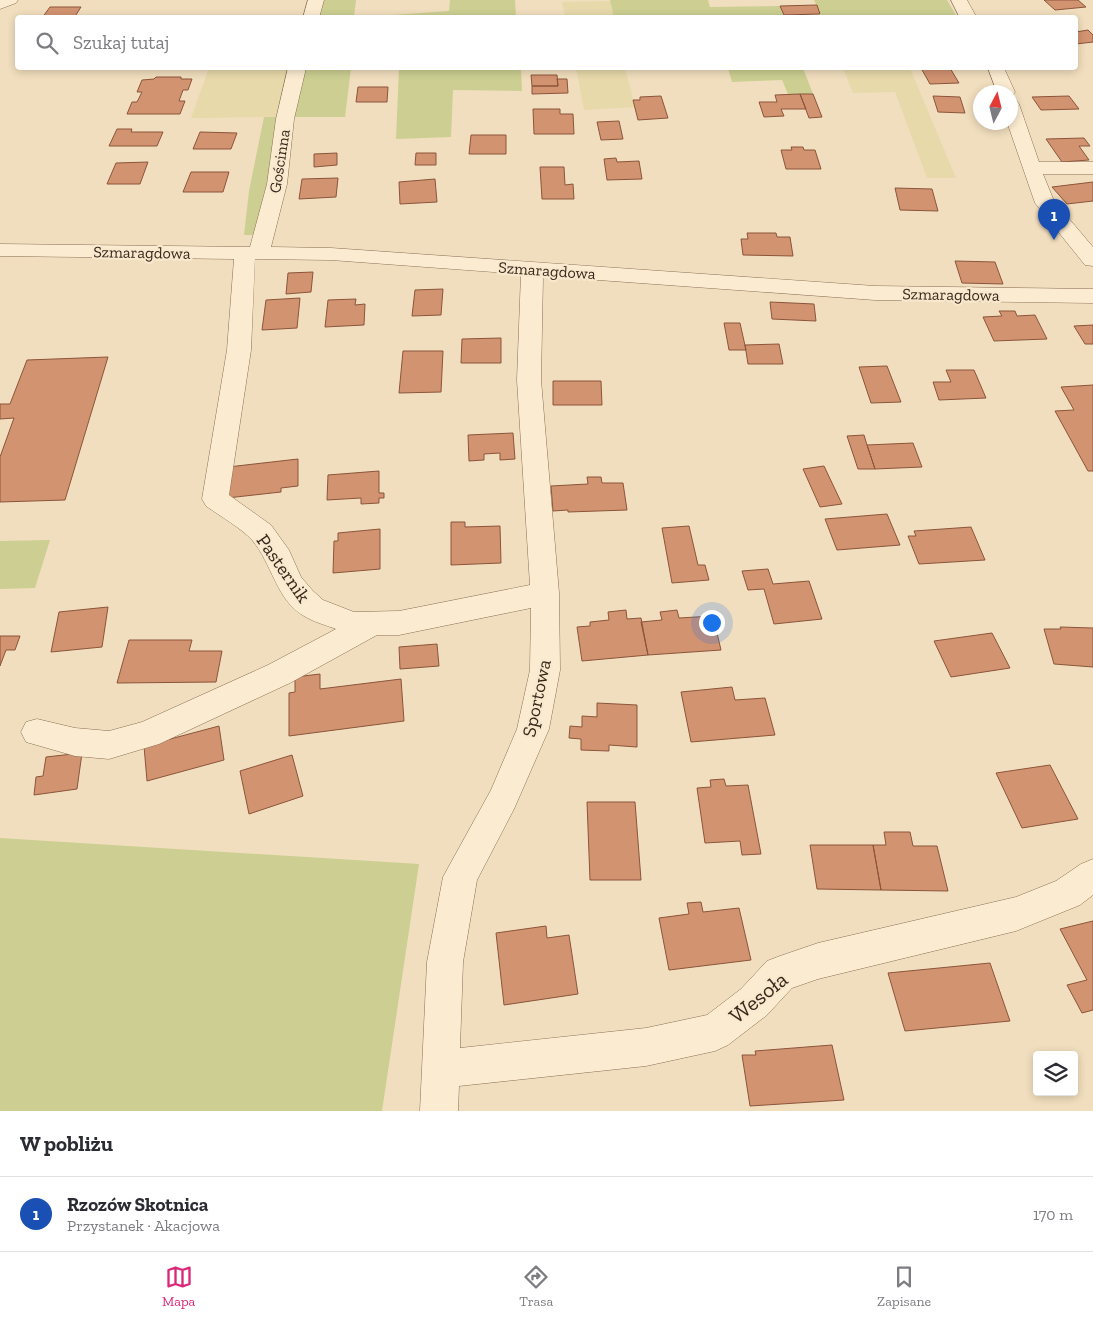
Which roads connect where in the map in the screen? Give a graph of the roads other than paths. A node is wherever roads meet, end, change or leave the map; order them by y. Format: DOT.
graph roads {
  1 [pos="10,0"];
  2 [pos="316,0"];
  3 [pos="959,0"];
  4 [pos="0,4"];
  5 [pos="312,15"];
  6 [pos="967,15"];
  7 [pos="297,70"];
  8 [pos="997,70"];
  9 [pos="1003,85"];
  10 [pos="1018,128"];
  11 [pos="1031,168"];
  12 [pos="1093,168"];
  13 [pos="0,250"];
  14 [pos="252,253"];
  15 [pos="1093,260"];
  16 [pos="532,269"];
  17 [pos="1093,296"];
  18 [pos="545,593"];
  19 [pos="372,624"];
  20 [pos="37,732"];
  21 [pos="1093,875"];
  22 [pos="442,1069"];
  23 [pos="439,1111"];
  1 -- 4 [label="street"];
  2 -- 5 [label="street"];
  3 -- 6 [label="street"];
  7 -- 14 [label="street, Gościnna"];
  8 -- 9 [label="street"];
  10 -- 11 [label="street"];
  11 -- 12 [label="street"];
  11 -- 15 [label="street"];
  13 -- 14 [label="street, Szmaragdowa"];
  14 -- 16 [label="street, Szmaragdowa"];
  14 -- 19 [label="street, Pasternik"];
  16 -- 17 [label="street, Szmaragdowa"];
  16 -- 18 [label="street, Sportowa"];
  18 -- 19 [label="street, Pasternik"];
  18 -- 22 [label="street, Sportowa"];
  19 -- 20 [label="street"];
  21 -- 22 [label="street, Wesoła"];
  22 -- 23 [label="street, Sportowa"];
}
